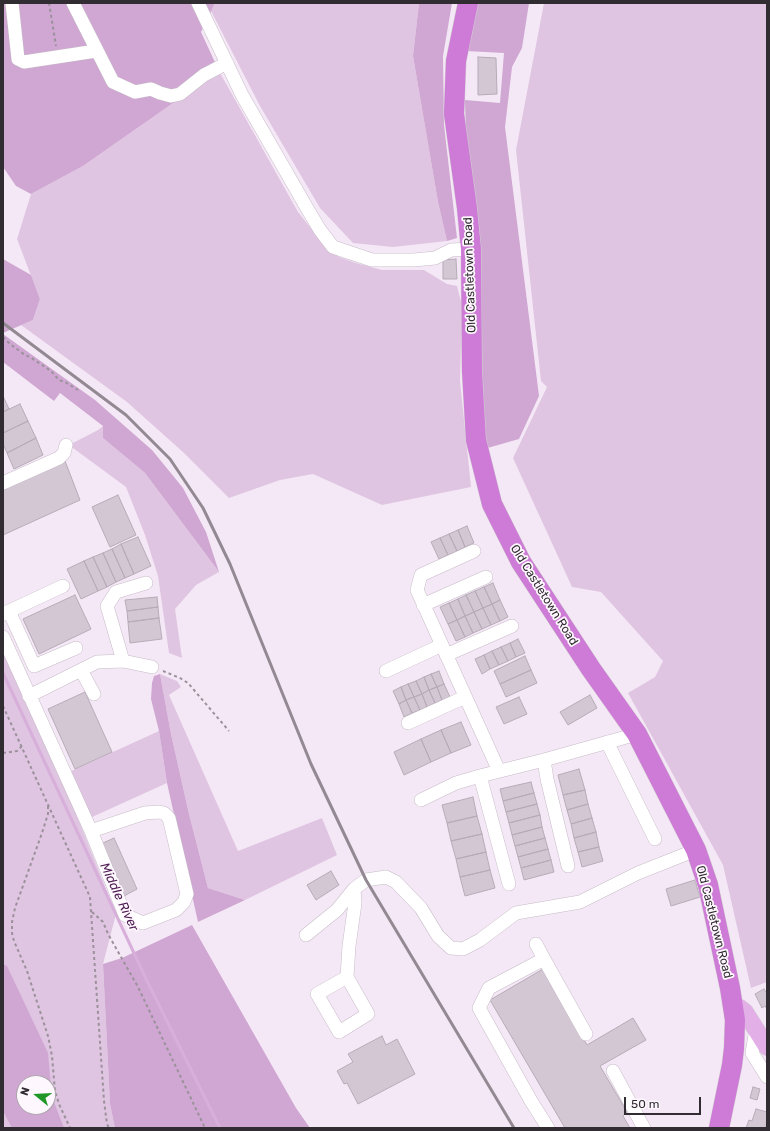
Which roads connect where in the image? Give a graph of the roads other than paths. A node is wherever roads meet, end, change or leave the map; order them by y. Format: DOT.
graph roads {
  1 [pos="12,3"];
  2 [pos="74,3"];
  3 [pos="198,3"];
  4 [pos="468,3"];
  5 [pos="96,51"];
  6 [pos="227,63"];
  7 [pos="471,249"];
  8 [pos="66,445"];
  9 [pos="3,483"];
  10 [pos="474,552"];
  11 [pos="486,577"];
  12 [pos="146,583"];
  13 [pos="63,586"];
  14 [pos="423,605"];
  15 [pos="6,613"];
  16 [pos="512,626"];
  17 [pos="3,637"];
  18 [pos="76,648"];
  19 [pos="444,650"];
  20 [pos="31,659"];
  21 [pos="123,661"];
  22 [pos="16,666"];
  23 [pos="152,667"];
  24 [pos="81,670"];
  25 [pos="386,671"];
  26 [pos="94,694"];
  27 [pos="30,696"];
  28 [pos="465,697"];
  29 [pos="408,722"];
  30 [pos="637,734"];
  31 [pos="607,742"];
  32 [pos="544,760"];
  33 [pos="499,771"];
  34 [pos="480,776"];
  35 [pos="421,800"];
  36 [pos="88,825"];
  37 [pos="655,839"];
  38 [pos="696,850"];
  39 [pos="568,866"];
  40 [pos="509,884"];
  41 [pos="354,889"];
  42 [pos="306,935"];
  43 [pos="536,944"];
  44 [pos="544,959"];
  45 [pos="347,977"];
  46 [pos="733,1007"];
  47 [pos="586,1034"];
  48 [pos="760,1050"];
  49 [pos="614,1071"];
  50 [pos="767,1077"];
  51 [pos="548,1128"];
  52 [pos="644,1128"];
  53 [pos="719,1128"];
  1 -- 5 [label="street"];
  2 -- 5 [label="street"];
  3 -- 6 [label="street"];
  4 -- 7 [label="highway, Old Castletown Road"];
  5 -- 6 [label="street"];
  6 -- 7 [label="street"];
  7 -- 30 [label="highway, Old Castletown Road"];
  8 -- 9 [label="street"];
  10 -- 14 [label="street"];
  11 -- 14 [label="street"];
  12 -- 21 [label="street"];
  13 -- 15 [label="street"];
  14 -- 19 [label="street"];
  15 -- 20 [label="street"];
  16 -- 19 [label="street"];
  17 -- 22 [label="street"];
  18 -- 20 [label="street"];
  19 -- 25 [label="street"];
  19 -- 28 [label="street"];
  20 -- 22 [label="street"];
  21 -- 23 [label="street"];
  21 -- 24 [label="street"];
  22 -- 27 [label="street"];
  24 -- 26 [label="street"];
  24 -- 27 [label="street"];
  27 -- 36 [label="street"];
  28 -- 29 [label="street"];
  28 -- 33 [label="street"];
  30 -- 31 [label="street"];
  30 -- 38 [label="highway, Old Castletown Road"];
  31 -- 32 [label="street"];
  31 -- 37 [label="street"];
  32 -- 33 [label="street"];
  32 -- 39 [label="street"];
  33 -- 34 [label="street"];
  34 -- 35 [label="street"];
  34 -- 40 [label="street"];
  36 -- 36 [label="street"];
  38 -- 41 [label="street"];
  38 -- 46 [label="highway, Old Castletown Road"];
  41 -- 42 [label="street"];
  41 -- 45 [label="street"];
  43 -- 44 [label="street"];
  44 -- 47 [label="street"];
  44 -- 51 [label="street"];
  46 -- 48 [label="main road"];
  46 -- 53 [label="highway, Old Castletown Road"];
  48 -- 50 [label="street"];
  49 -- 52 [label="street"];
}
